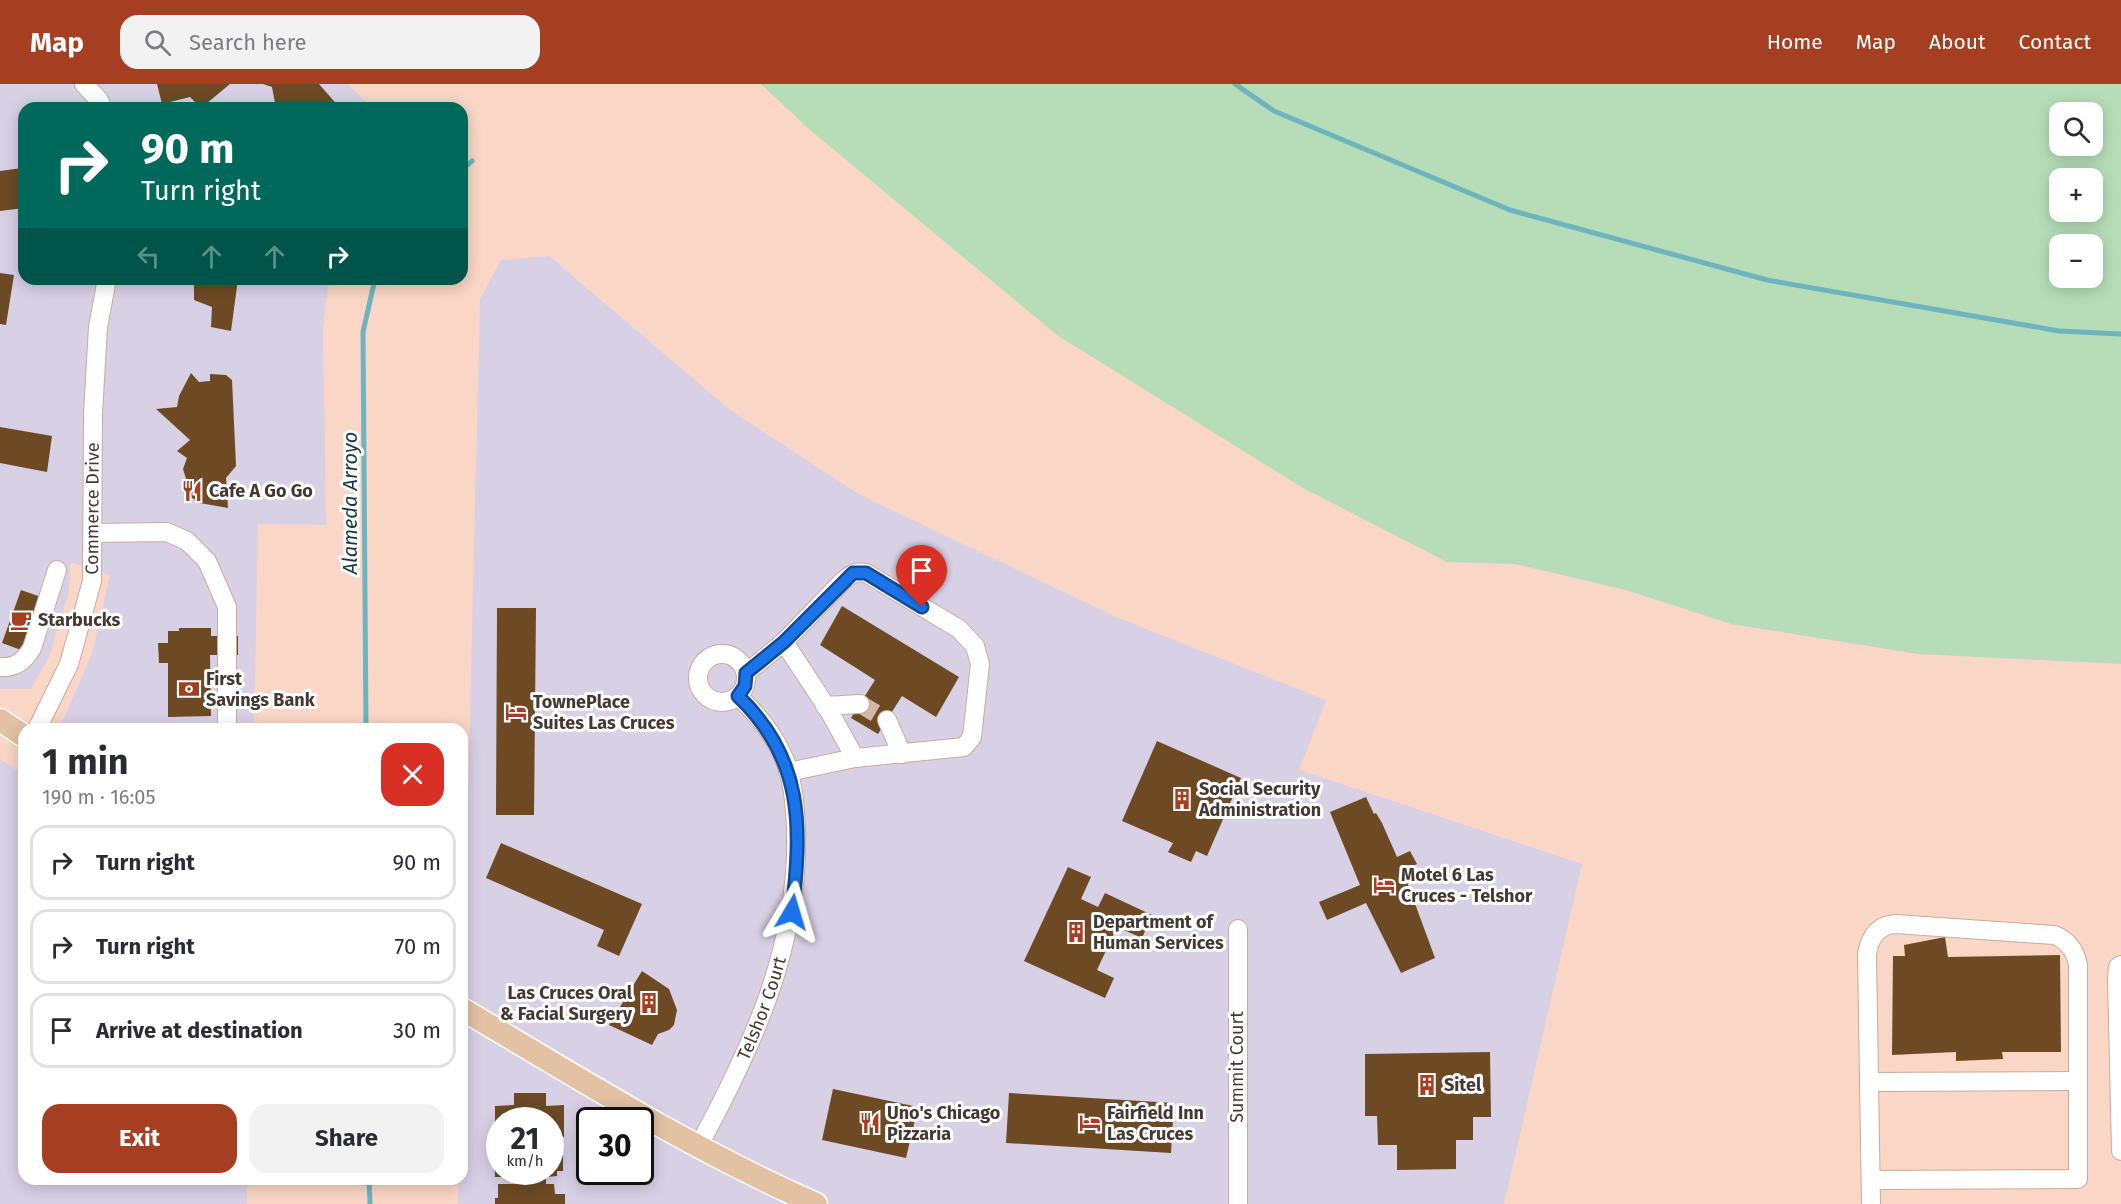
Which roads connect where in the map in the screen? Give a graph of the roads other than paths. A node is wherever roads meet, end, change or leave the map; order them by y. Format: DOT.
graph roads {
  1 [pos="84,84"];
  2 [pos="100,102"];
  3 [pos="105,285"];
  4 [pos="93,533"];
  5 [pos="57,570"];
  6 [pos="784,642"];
  7 [pos="0,667"];
  8 [pos="746,673"];
  9 [pos="738,696"];
  10 [pos="860,704"];
  11 [pos="825,706"];
  12 [pos="0,720"];
  13 [pos="887,720"];
  14 [pos="40,723"];
  15 [pos="227,723"];
  16 [pos="18,732"];
  17 [pos="902,754"];
  18 [pos="855,758"];
  19 [pos="788,772"];
  20 [pos="1238,929"];
  21 [pos="2121,965"];
  22 [pos="468,1013"];
  23 [pos="2078,1080"];
  24 [pos="1870,1082"];
  25 [pos="2120,1082"];
  26 [pos="698,1147"];
  27 [pos="2121,1151"];
  28 [pos="1871,1180"];
  29 [pos="816,1204"];
  30 [pos="1238,1204"];
  31 [pos="1871,1204"];
  1 -- 2 [label="street"];
  3 -- 4 [label="street, Commerce Drive"];
  4 -- 14 [label="street, Commerce Drive"];
  4 -- 15 [label="street"];
  5 -- 7 [label="street"];
  6 -- 8 [label="street"];
  6 -- 11 [label="street"];
  6 -- 17 [label="street"];
  8 -- 9 [label="street"];
  8 -- 9 [label="street"];
  9 -- 19 [label="street, Telshor Court"];
  10 -- 11 [label="street"];
  11 -- 18 [label="street"];
  12 -- 16 [label="main road"];
  13 -- 17 [label="street"];
  17 -- 18 [label="street"];
  18 -- 19 [label="street"];
  19 -- 26 [label="street, Telshor Court"];
  20 -- 30 [label="street, Summit Court"];
  21 -- 25 [label="street"];
  22 -- 26 [label="main road"];
  23 -- 24 [label="street"];
  23 -- 24 [label="street"];
  23 -- 28 [label="street"];
  24 -- 28 [label="street"];
  25 -- 27 [label="street"];
  26 -- 29 [label="main road"];
  28 -- 31 [label="street"];
}
